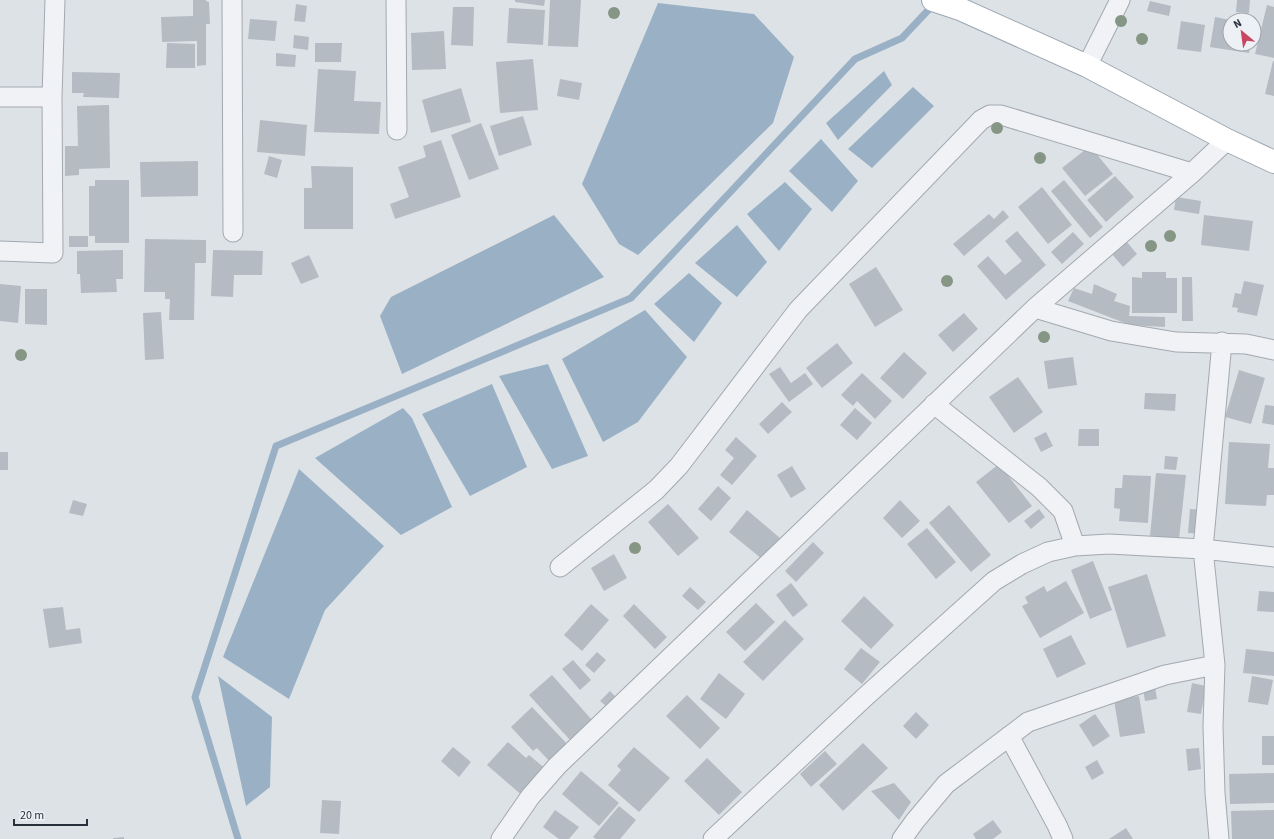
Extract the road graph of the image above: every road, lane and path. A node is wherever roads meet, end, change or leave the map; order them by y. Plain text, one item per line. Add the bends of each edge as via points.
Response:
1 (55, 0) edge
2 (232, 0) edge
3 (396, 0) edge
4 (933, 0) edge
5 (1120, 0) edge
6 (1087, 66) junction
7 (52, 96) junction
8 (0, 97) edge
9 (397, 130) dead end
10 (1227, 140) junction
11 (1274, 162) edge
12 (1192, 173) junction
13 (233, 232) dead end
14 (0, 252) edge
15 (1035, 308) junction
16 (1222, 342) junction
17 (1274, 350) edge
18 (934, 404) junction
19 (1075, 546) junction
20 (1203, 549) junction
21 (1274, 557) edge
22 (560, 567) dead end
23 (1215, 665) junction
24 (1009, 736) junction
25 (502, 839) edge
26 (713, 839) edge
27 (902, 839) edge
28 (1063, 839) edge
29 (1219, 839) edge

1 - 7 street
2 - 13 street
3 - 9 street
4 - 6 main road via 960,9
5 - 6 street
6 - 10 main road
7 - 8 street
7 - 14 street via 53,253
10 - 11 main road
10 - 12 street
12 - 15 street
12 - 22 street via 1001,115 990,115 981,120 798,310 670,476
15 - 16 street via 1111,331 1176,342
15 - 18 street
16 - 17 street
16 - 20 street
18 - 19 street via 1039,487 1064,511
18 - 25 street via 557,766 530,797
19 - 20 street via 1109,544
19 - 26 street via 1048,552 994,581 859,702
20 - 21 street
20 - 23 street
23 - 24 street via 1165,675 1028,722
23 - 29 street via 1213,726
24 - 27 street via 946,784
24 - 28 street

